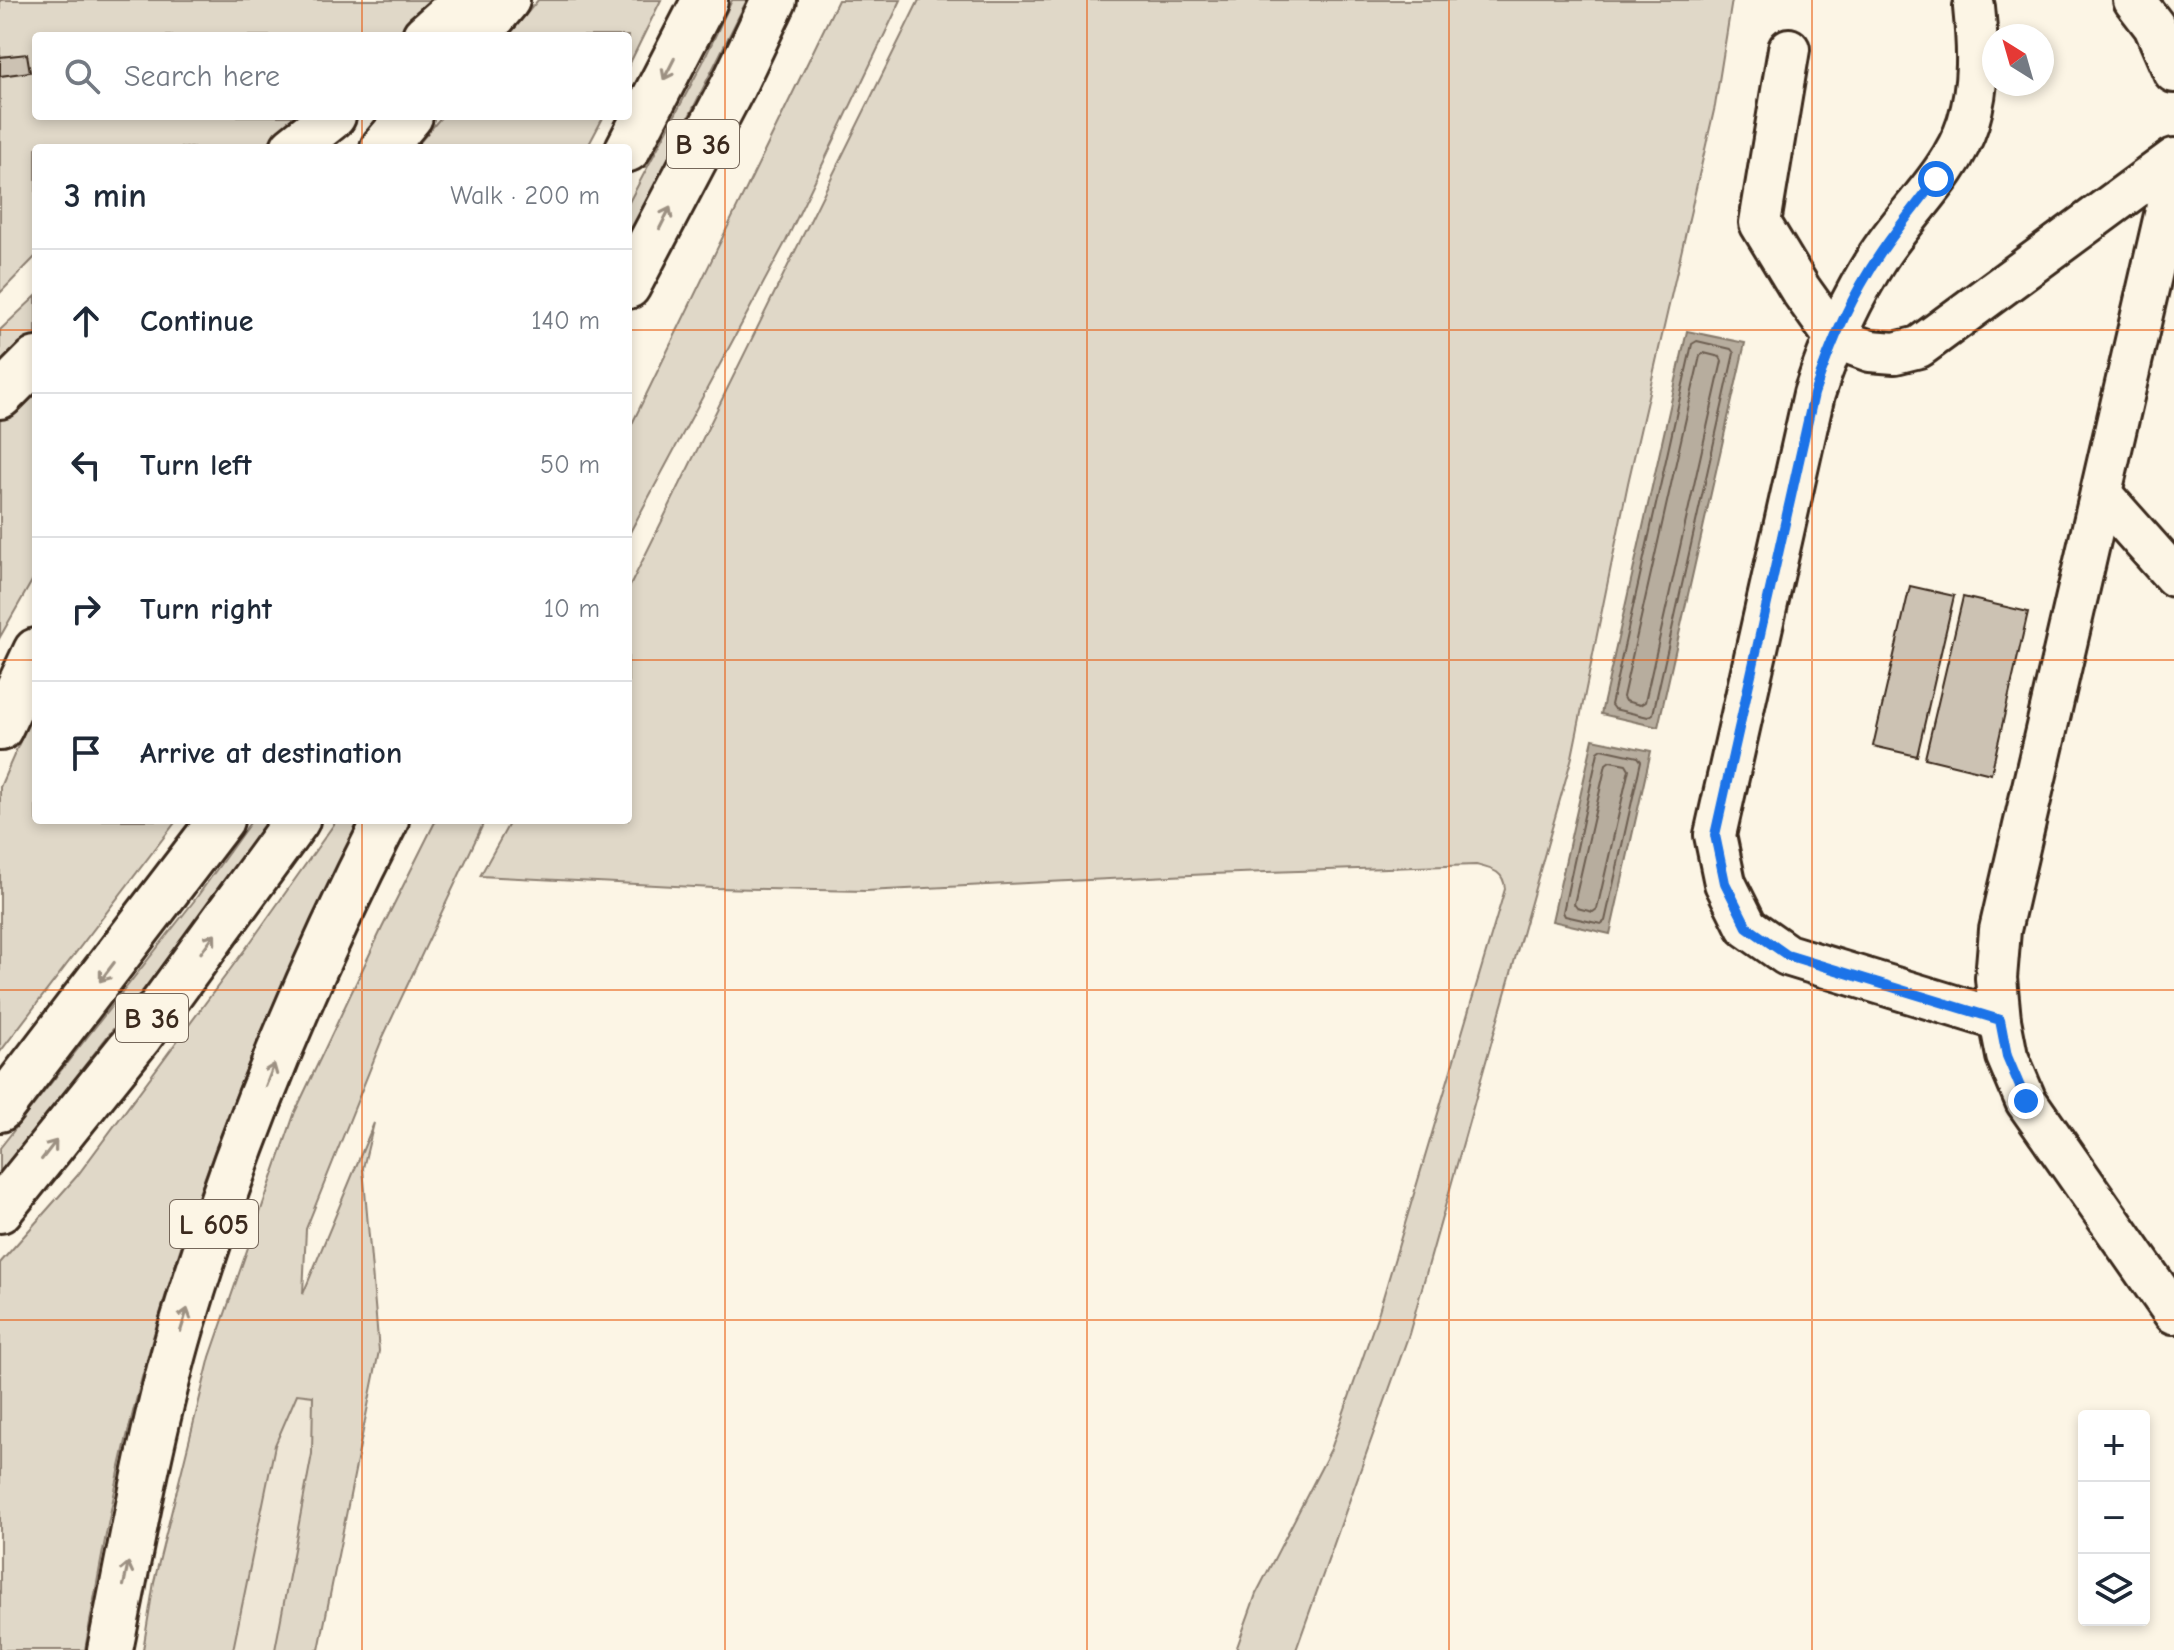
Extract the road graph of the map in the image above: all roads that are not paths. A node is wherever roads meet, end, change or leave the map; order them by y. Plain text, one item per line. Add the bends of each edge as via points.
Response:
1 (466, 0) edge
2 (507, 0) edge
3 (705, 0) edge
4 (774, 0) edge
5 (2134, 0) edge
6 (1974, 7) dead end
7 (430, 32) edge
8 (480, 32) edge
9 (1789, 49) dead end
10 (2174, 72) edge
11 (328, 120) edge
12 (407, 120) edge
13 (298, 144) edge
14 (386, 144) edge
15 (631, 144) edge
16 (2174, 159) edge
17 (2174, 176) edge
18 (632, 278) edge
19 (1835, 338) junction
20 (32, 364) edge
21 (0, 396) edge
22 (2101, 494) junction
23 (2174, 576) edge
24 (32, 660) edge
25 (0, 728) edge
26 (218, 824) edge
27 (294, 824) edge
28 (384, 824) edge
29 (2000, 1020) junction
30 (0, 1109) edge
31 (0, 1210) edge
32 (2174, 1313) edge
33 (110, 1650) edge

1 - 7 highway
2 - 8 highway
3 -> 15 highway, B 36
18 -> 4 highway, B 36
5 - 10 lane via 2154,26
6 - 19 lane via 1978,66 1967,125 1936,179 1880,254
9 - 19 lane via 1760,223
11 - 13 highway
12 - 14 highway
16 - 19 lane via 1919,347 1895,353 1870,351
17 - 22 lane
19 - 29 lane via 1814,394 1715,835 1725,883 1747,927 1787,955
20 - 21 highway
22 - 23 lane
22 - 29 lane via 2000,930
24 - 25 highway
26 -> 30 highway, B 36
31 -> 27 highway, B 36 via 139,1037
33 -> 28 highway, L 605 via 181,1327 224,1194 291,1020
29 - 32 lane via 2007,1056 2026,1101

